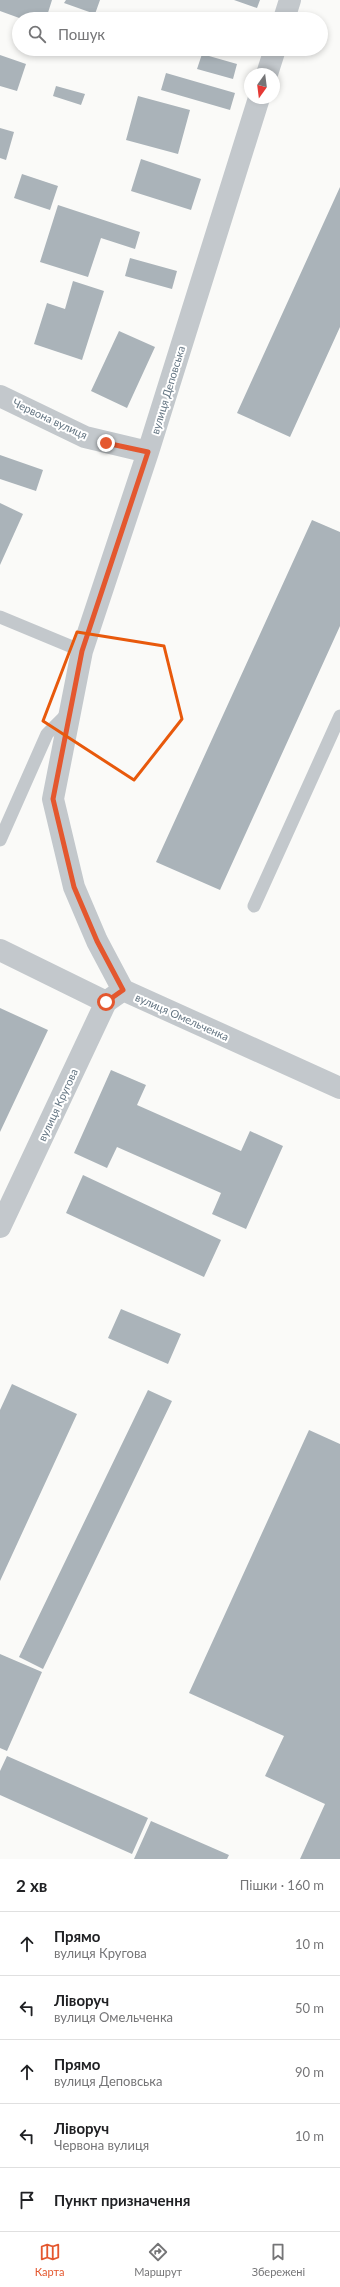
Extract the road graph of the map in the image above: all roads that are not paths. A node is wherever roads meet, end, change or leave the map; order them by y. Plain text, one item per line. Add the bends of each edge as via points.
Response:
1 (290, 0) edge
2 (286, 12) edge
3 (273, 56) edge
4 (269, 68) edge
5 (257, 104) edge
6 (4, 394) edge
7 (148, 452) junction
8 (0, 617) edge
9 (82, 651) junction
10 (71, 710) junction
11 (340, 716) edge
12 (53, 799) joint
13 (0, 840) edge
14 (254, 906) dead end
15 (0, 950) edge
16 (123, 990) junction
17 (106, 1002) junction
18 (340, 1088) edge
19 (0, 1227) edge

1 - 2 street
3 - 4 street
5 - 7 street, вулиця Деповська
6 - 7 street, Червона вулиця via 85,437
7 - 9 street, вулиця Деповська
8 - 9 lane
9 - 10 street, вулиця Деповська
10 - 12 street, вулиця Деповська
10 - 13 lane via 47,734
11 - 14 lane
12 - 16 street, вулиця Омельченка via 74,887 97,941
15 - 17 street
16 - 17 street, вулиця Кругова
16 - 18 street, вулиця Омельченка
17 - 19 street, вулиця Кругова

